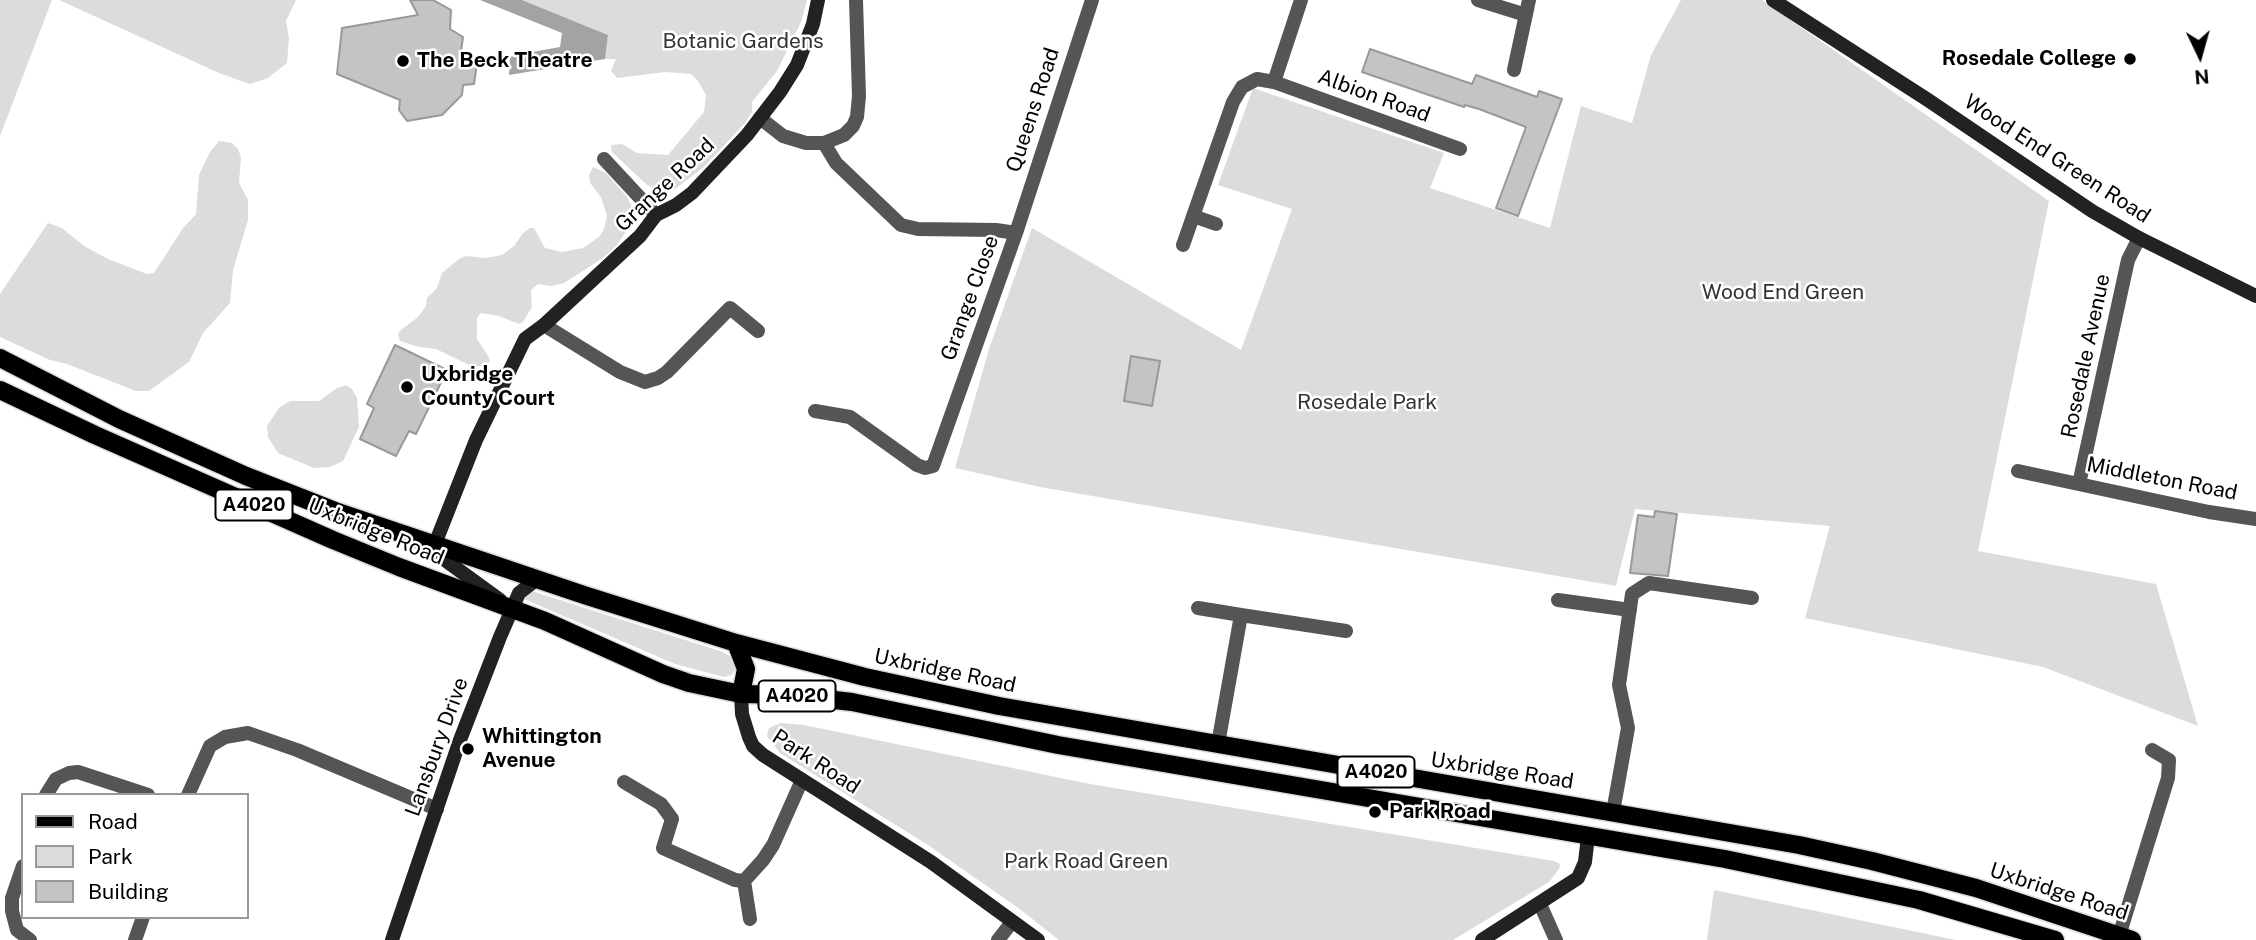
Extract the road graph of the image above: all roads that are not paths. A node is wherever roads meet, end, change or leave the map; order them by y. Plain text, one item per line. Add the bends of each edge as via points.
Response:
1 (818, 0) edge
2 (856, 0) edge
3 (1091, 0) edge
4 (1301, 0) edge
5 (1478, 0) edge
6 (1529, 0) edge
7 (1773, 0) edge
8 (1526, 15) junction
9 (1514, 69) dead end
10 (1274, 82) junction
11 (760, 118) junction
12 (824, 143) junction
13 (1460, 149) dead end
14 (604, 159) dead end
15 (656, 215) junction
16 (1193, 216) junction
17 (1216, 224) dead end
18 (1016, 233) junction
19 (2139, 238) junction
20 (1183, 245) dead end
21 (2256, 296) edge
22 (544, 325) junction
23 (758, 331) dead end
24 (0, 358) edge
25 (0, 390) edge
26 (815, 411) dead end
27 (2018, 471) dead end
28 (2079, 484) junction
29 (2256, 519) edge
30 (435, 544) junction
31 (537, 579) junction
32 (1752, 598) dead end
33 (1558, 600) dead end
34 (512, 608) junction
35 (1198, 608) dead end
36 (1630, 610) junction
37 (1241, 615) junction
38 (1346, 631) dead end
39 (736, 643) junction
40 (741, 694) junction
41 (1218, 744) junction
42 (2152, 750) dead end
43 (802, 780) junction
44 (624, 782) dead end
45 (47, 793) edge
46 (142, 793) edge
47 (189, 793) edge
48 (437, 809) junction
49 (1613, 812) junction
50 (1588, 836) junction
51 (21, 872) edge
52 (744, 881) junction
53 (1540, 904) junction
54 (142, 919) edge
55 (750, 919) dead end
56 (1012, 922) junction
57 (2125, 938) edge
58 (30, 940) edge
59 (135, 940) edge
60 (391, 940) edge
61 (998, 940) edge
62 (1038, 940) edge
63 (1482, 940) edge
64 (1556, 940) edge
65 (2055, 940) edge

1 - 11 street, Grange Road via 797,65
2 - 12 street via 857,117 844,135
3 - 18 street, Queens Road
4 - 10 street
5 - 8 street
6 - 8 street
7 - 19 street, Wood End Green Road
8 - 9 street
10 - 13 street, Albion Road
10 - 16 street, Albion Road via 1256,79 1242,87
11 - 12 street via 783,136
11 - 15 street, Grange Road via 692,193
12 - 18 street, Grange Close via 836,163 901,225
14 - 15 street
15 - 22 street, Grange Road via 640,236
16 - 17 street
16 - 20 street, Albion Road
18 - 26 street, Grange Close via 933,466 917,465 850,417
19 - 21 street, Wood End Green Road
19 - 28 street, Rosedale Avenue via 2129,260
22 - 23 street via 620,372 645,382 667,372 730,308
22 - 30 street, Grange Road via 525,339 476,440
24 - 30 main road, Uxbridge Road / A4020 via 118,419 246,476
25 - 34 main road, Uxbridge Road / A4020 via 356,549
27 - 28 street, Middleton Road
28 - 29 street, Middleton Road
30 - 31 main road, Uxbridge Road / A4020
30 - 34 street via 444,560
31 - 34 street, Lansbury Drive via 524,586
31 - 39 main road, Uxbridge Road / A4020
32 - 36 street via 1649,583 1632,594
33 - 36 street
34 - 40 main road, Uxbridge Road / A4020 via 663,674
34 - 48 street, Lansbury Drive
35 - 37 street
36 - 49 street via 1619,685 1628,728
37 - 38 street
37 - 41 street
39 - 40 main road, A4020 via 746,669
39 - 41 main road, Uxbridge Road / A4020 via 934,693
40 - 43 street, Park Road via 742,714 753,746
40 - 50 main road, Uxbridge Road / A4020 via 852,702 1058,745
41 - 49 main road, Uxbridge Road / A4020
42 - 57 street via 2169,760 2168,778
43 - 52 street via 773,845
43 - 56 street, Park Road via 931,862
44 - 52 street via 661,804 672,818 663,848
45 - 46 street via 56,779 78,772
47 - 48 street via 210,746 225,737 248,733
48 - 60 street, Lansbury Drive
49 - 57 main road, Uxbridge Road / A4020 via 1872,861 2006,897
50 - 53 street via 1578,878
50 - 65 main road, Uxbridge Road / A4020 via 1738,861 1919,900
51 - 58 street via 12,911 17,930
52 - 55 street
53 - 63 street
53 - 64 street
54 - 59 street
56 - 61 street
56 - 62 street, Park Road

